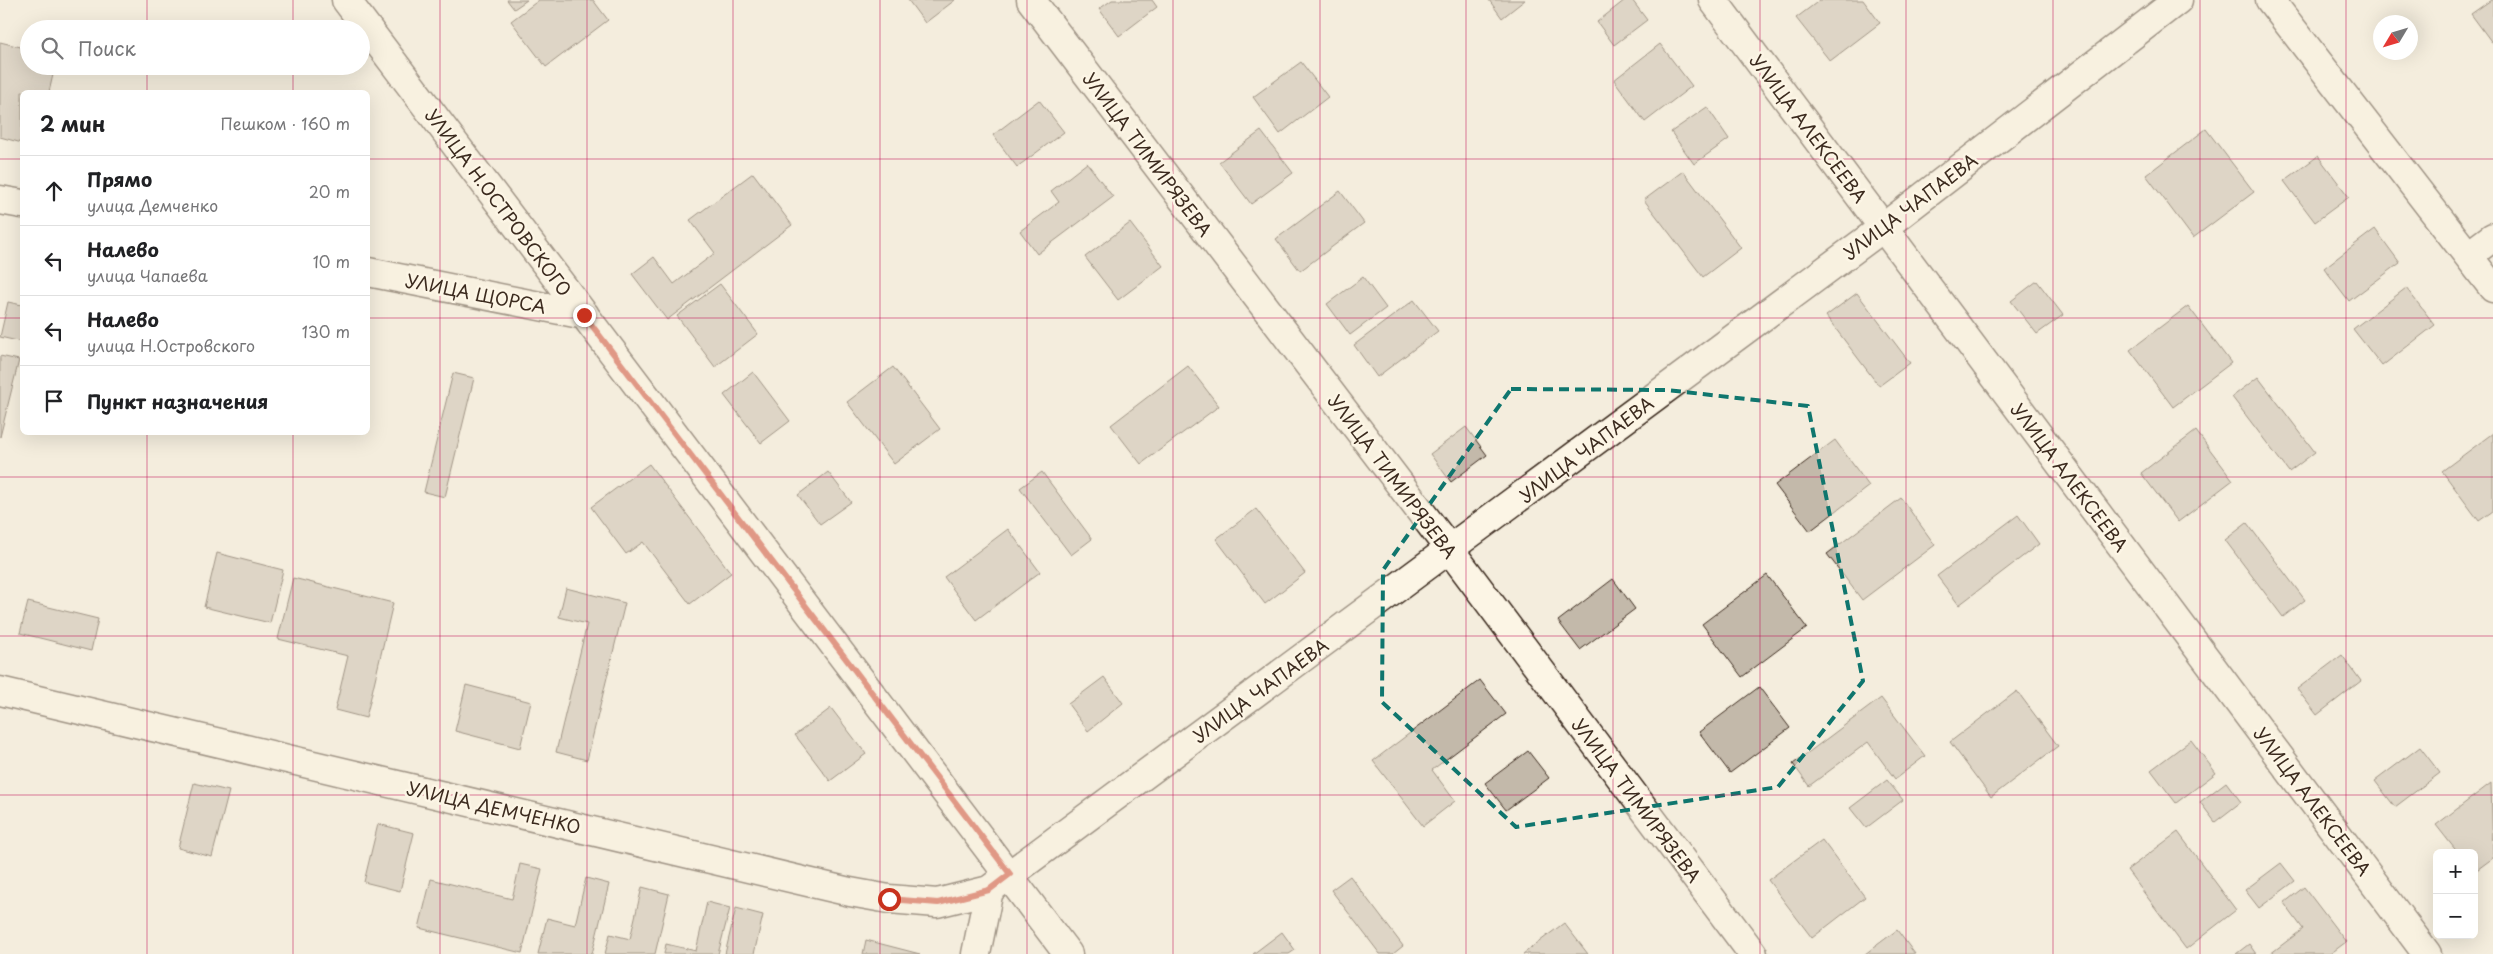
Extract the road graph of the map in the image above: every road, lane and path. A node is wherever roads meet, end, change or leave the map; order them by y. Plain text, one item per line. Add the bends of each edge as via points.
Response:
1 (346, 0) edge
2 (1032, 0) edge
3 (1712, 0) edge
4 (2178, 0) edge
5 (2270, 0) edge
6 (361, 20) edge
7 (370, 32) edge
8 (0, 200) edge
9 (20, 204) edge
10 (1884, 227) junction
11 (2493, 237) edge
12 (2469, 255) junction
13 (370, 272) edge
14 (2493, 288) edge
15 (584, 315) junction
16 (1450, 550) junction
17 (0, 691) edge
18 (999, 882) junction
19 (976, 954) edge
20 (1068, 954) edge
21 (1753, 954) edge
22 (2427, 954) edge

1 - 6 street, УЛИЦА Н.ОСТРОВСКОГО
2 - 16 street, УЛИЦА ТИМИРЯЗЕВА
3 - 10 street, УЛИЦА АЛЕКСЕЕВА
4 - 10 street, УЛИЦА ЧАПАЕВА
5 - 12 street
7 - 15 street, УЛИЦА Н.ОСТРОВСКОГО
8 - 9 street
10 - 16 street, УЛИЦА ЧАПАЕВА
10 - 22 street, УЛИЦА АЛЕКСЕЕВА
11 - 12 street
12 - 14 street
13 - 15 street, УЛИЦА ЩОРСА
15 - 18 street, УЛИЦА Н.ОСТРОВСКОГО
16 - 18 street, УЛИЦА ЧАПАЕВА
16 - 21 street, УЛИЦА ТИМИРЯЗЕВА
17 - 18 street, УЛИЦА ДЕМЧЕНКО via 850,892 938,903
18 - 19 street
18 - 20 street, УЛИЦА Н.ОСТРОВСКОГО

